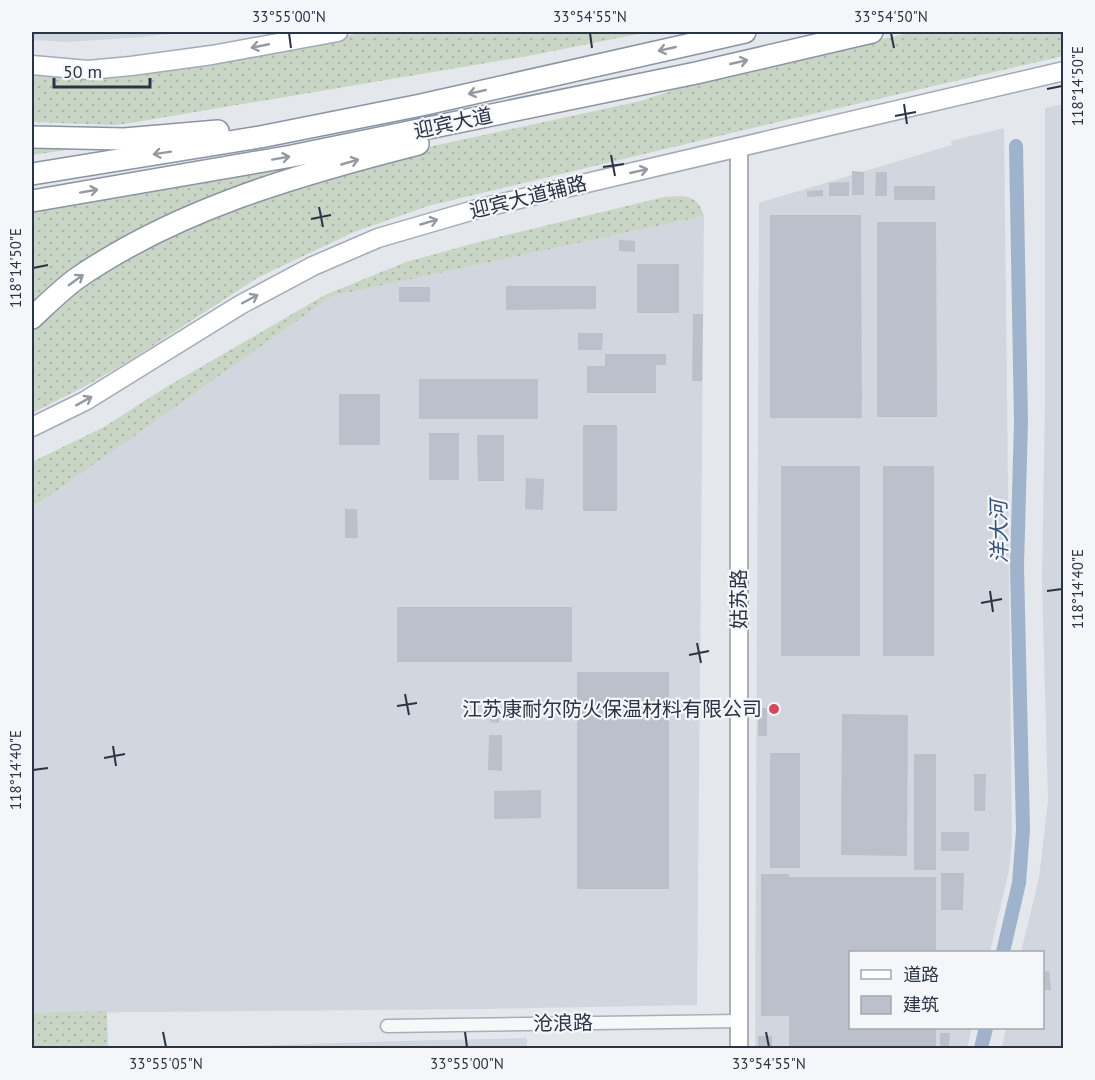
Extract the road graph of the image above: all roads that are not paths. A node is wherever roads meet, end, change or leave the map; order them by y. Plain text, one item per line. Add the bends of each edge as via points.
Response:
1 (338, 32) edge
2 (745, 32) edge
3 (872, 32) edge
4 (32, 64) edge
5 (1064, 71) edge
6 (696, 73) junction
7 (421, 105) junction
8 (32, 137) edge
9 (739, 148) junction
10 (32, 174) edge
11 (32, 201) edge
12 (32, 318) edge
13 (32, 427) edge
14 (739, 1020) junction
15 (387, 1026) dead end
16 (739, 1048) edge

1 -> 4 main road via 131,66 88,69
2 -> 7 highway, 迎宾大道
6 -> 3 highway, 迎宾大道
5 - 9 main road, 迎宾大道辅路
11 -> 6 highway, 迎宾大道 via 292,156
12 -> 6 highway via 75,280 127,248 170,226 281,183 373,155
7 - 8 highway via 164,136
7 -> 10 highway, 迎宾大道
13 -> 9 main road, 迎宾大道辅路 via 85,401 240,305 313,266 378,238 474,210
9 - 14 street, 姑苏路
14 - 15 street, 沧浪路
14 - 16 street, 姑苏路

